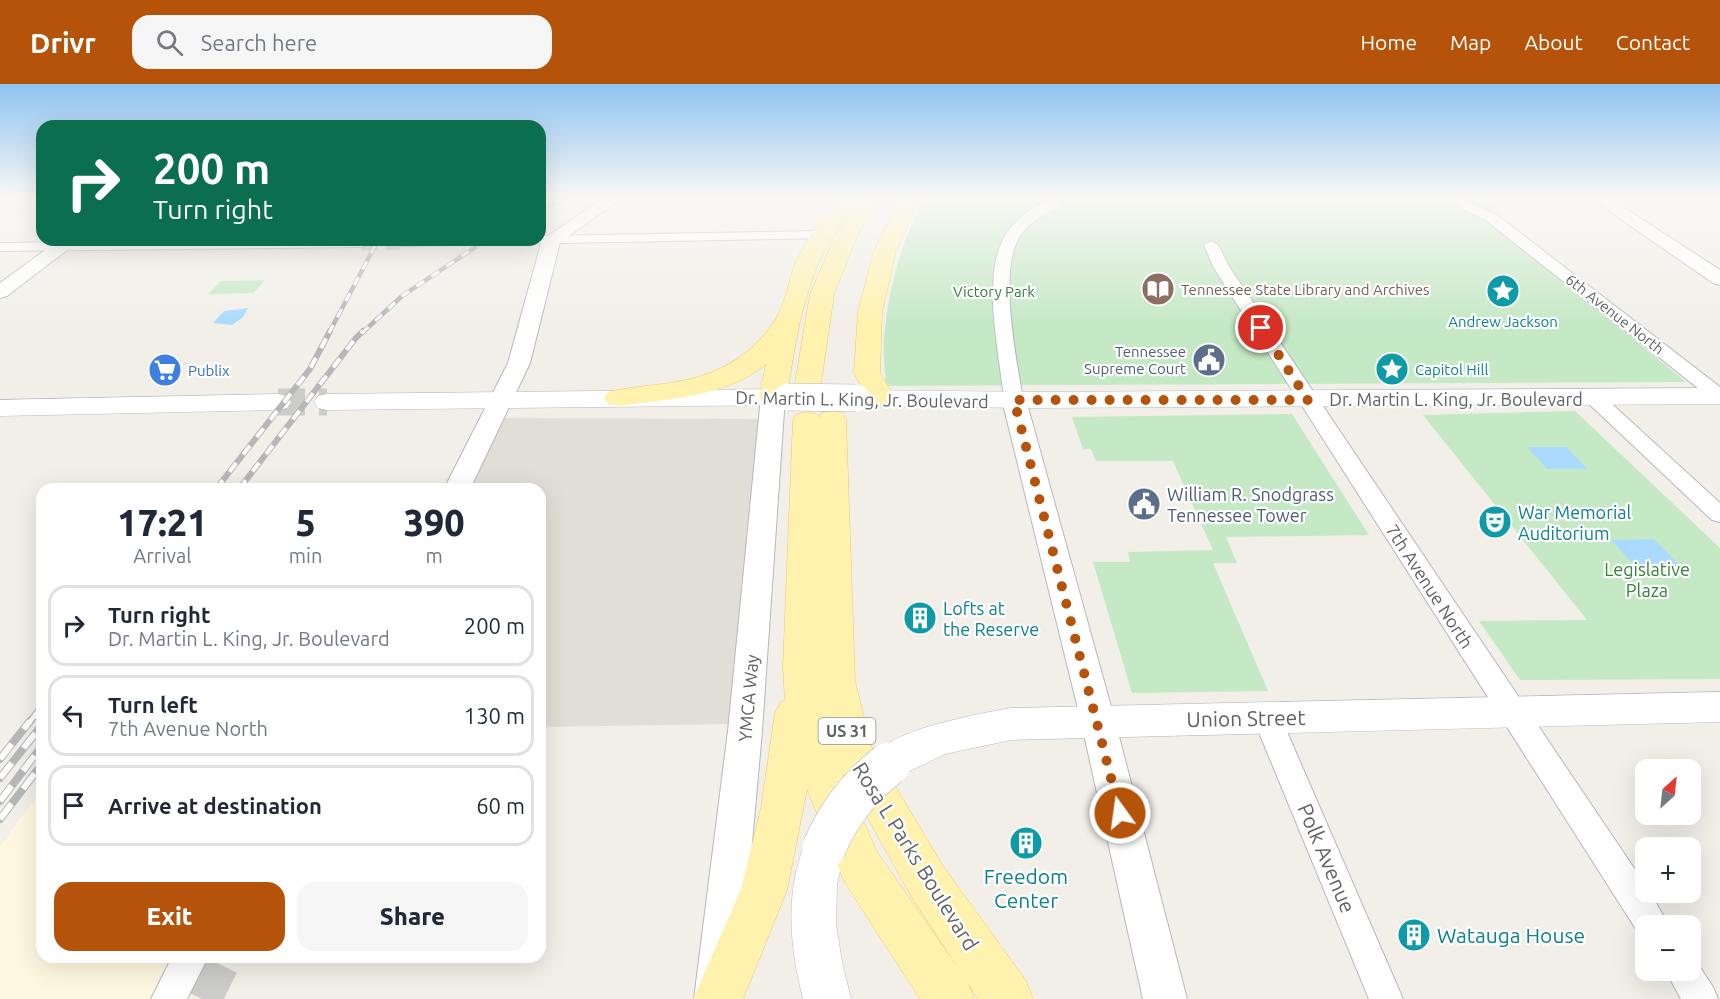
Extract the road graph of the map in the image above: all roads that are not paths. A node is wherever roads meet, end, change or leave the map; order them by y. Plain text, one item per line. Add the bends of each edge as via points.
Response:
1 (817, 240) edge
2 (845, 240) edge
3 (864, 240) edge
4 (890, 240) edge
5 (1011, 240) edge
6 (1520, 240) edge
7 (1662, 240) edge
8 (36, 245) edge
9 (1210, 245) dead end
10 (62, 246) edge
11 (542, 246) edge
12 (0, 247) edge
13 (1720, 279) edge
14 (0, 292) edge
15 (787, 319) junction
16 (1720, 396) edge
17 (618, 398) junction
18 (1594, 398) junction
19 (502, 399) junction
20 (822, 399) junction
21 (1014, 400) junction
22 (1308, 400) junction
23 (278, 402) tunnel mouth
24 (327, 402) tunnel mouth
25 (0, 408) edge
26 (460, 483) edge
27 (1715, 505) edge
28 (802, 667) junction
29 (1720, 707) edge
30 (1514, 712) junction
31 (1267, 718) junction
32 (1098, 721) junction
33 (1646, 915) edge
34 (187, 963) edge
35 (1690, 981) edge
36 (168, 999) edge
37 (717, 999) edge
38 (828, 999) edge
39 (949, 999) edge
40 (1008, 999) edge
41 (1165, 999) edge
42 (1386, 999) edge
43 (1701, 999) edge

1 - 15 main road
2 - 20 main road, Rosa L Parks Boulevard / US 31 via 822,294
3 - 20 main road, Rosa L Parks Boulevard / US 31 via 847,280
4 - 20 main road via 870,312 867,373
5 - 21 street via 1002,253 999,288
6 - 16 street, 6th Avenue North
7 - 13 street
8 - 12 street
9 - 22 street, 7th Avenue North
10 - 14 street
11 - 19 street via 519,363
15 - 17 main road via 768,347 745,367 723,378
15 - 20 main road
16 - 18 main road, Dr. Martin L. King, Jr. Boulevard
17 - 19 main road, Dr. Martin L. King, Jr. Boulevard
17 - 20 main road, Dr. Martin L. King, Jr. Boulevard
18 - 22 main road, Dr. Martin L. King, Jr. Boulevard
18 - 27 street
19 - 24 main road, Dr. Martin L. King, Jr. Boulevard
19 - 26 street
20 - 21 main road, Dr. Martin L. King, Jr. Boulevard
20 - 28 main road, Rosa L Parks Boulevard / US 31
20 - 37 street, YMCA Way via 745,731
20 - 40 main road, Rosa L Parks Boulevard / US 31 via 836,681 851,750 927,881
21 - 22 main road, Dr. Martin L. King, Jr. Boulevard
21 - 32 street
22 - 30 street, 7th Avenue North
23 - 25 main road
28 - 37 main road via 783,808 764,890
28 - 39 main road, Rosa L Parks Boulevard / US 31 via 809,744 860,866
29 - 30 main road, Union Street
30 - 31 main road, Union Street
30 - 33 street, 7th Avenue North
31 - 32 main road, Union Street
31 - 42 street, Polk Avenue
32 - 38 main road, Union Street, bridge via 1011,724 969,731 924,743 870,777 836,818 815,872 814,933
32 - 41 street
34 - 36 street
35 - 43 street

